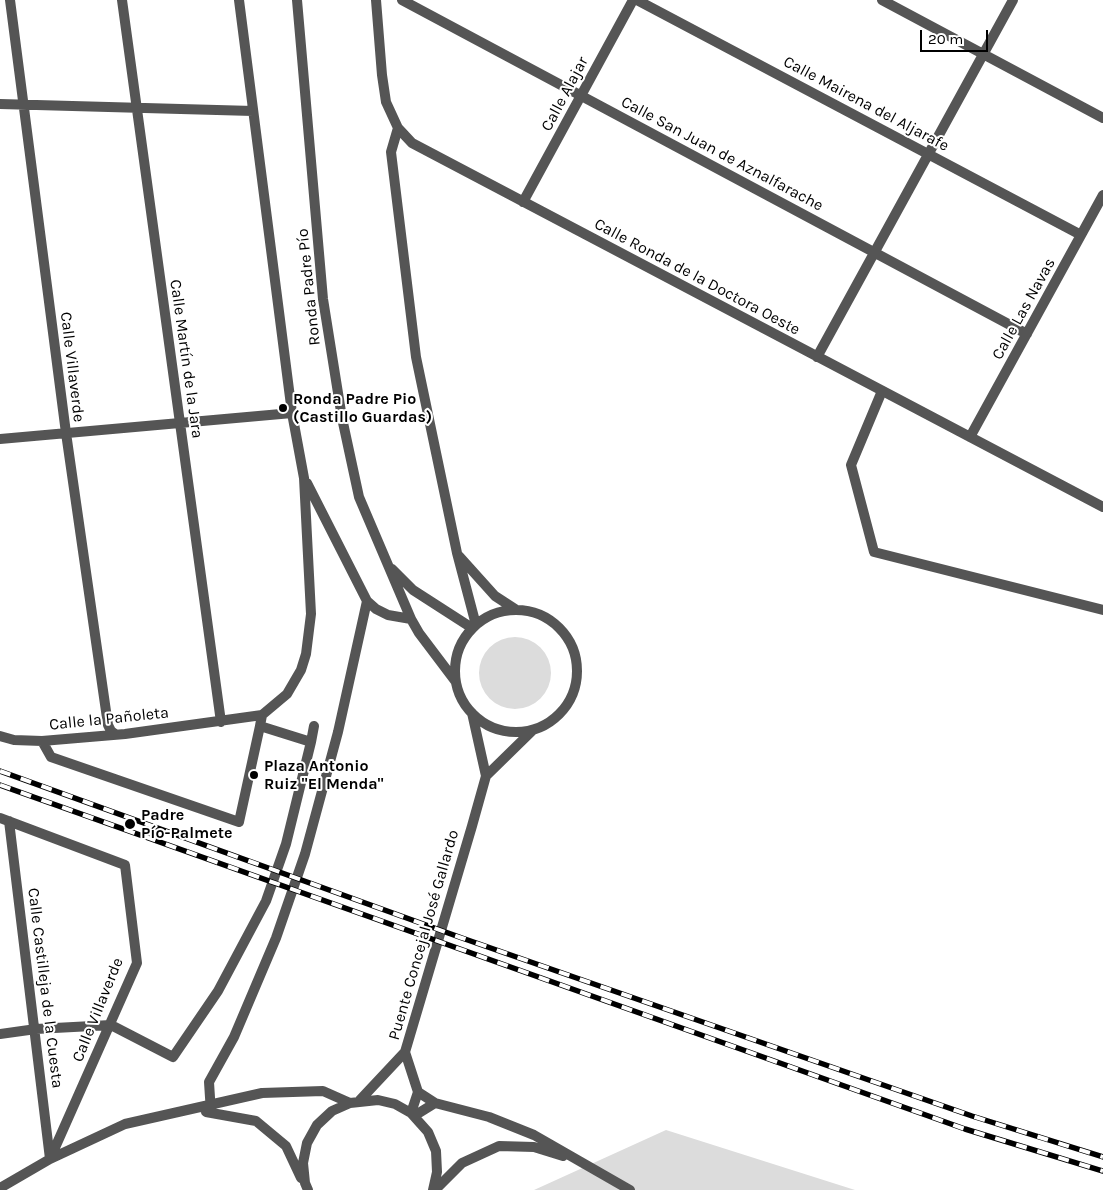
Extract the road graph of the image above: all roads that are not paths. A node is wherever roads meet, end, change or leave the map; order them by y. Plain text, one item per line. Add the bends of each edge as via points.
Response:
1 (10, 0) edge
2 (122, 0) edge
3 (239, 0) edge
4 (297, 0) edge
5 (376, 0) edge
6 (402, 0) edge
7 (633, 0) edge
8 (638, 0) edge
9 (882, 0) edge
10 (1013, 0) edge
11 (983, 54) junction
12 (581, 96) junction
13 (0, 104) edge
14 (23, 105) junction
15 (138, 108) junction
16 (253, 111) junction
17 (1103, 118) edge
18 (398, 128) junction
19 (929, 154) junction
20 (1103, 195) edge
21 (523, 202) junction
22 (1081, 236) junction
23 (874, 253) junction
24 (1028, 334) junction
25 (818, 357) junction
26 (882, 391) junction
27 (292, 413) junction
28 (179, 424) junction
29 (66, 433) junction
30 (970, 437) junction
31 (0, 439) edge
32 (304, 478) junction
33 (1103, 507) edge
34 (457, 553) junction
35 (386, 563) junction
36 (367, 601) junction
37 (515, 609) junction
38 (1103, 610) edge
39 (411, 619) junction
40 (474, 626) junction
41 (456, 682) junction
42 (472, 713) junction
43 (262, 715) junction
44 (221, 722) junction
45 (260, 726) junction
46 (314, 726) dead end
47 (533, 730) junction
48 (115, 734) junction
49 (0, 736) edge
50 (42, 741) junction
51 (311, 742) junction
52 (486, 776) junction
53 (4, 820) edge
54 (111, 1025) junction
55 (36, 1029) junction
56 (0, 1034) edge
57 (405, 1052) junction
58 (418, 1092) junction
59 (355, 1101) junction
60 (435, 1102) junction
61 (211, 1109) junction
62 (412, 1115) junction
63 (50, 1159) junction
64 (583, 1163) junction
65 (0, 1188) edge
66 (307, 1190) edge
67 (434, 1190) edge
68 (630, 1190) edge

1 - 14 street, Calle Villaverde
2 - 15 street, Calle Martín de la Jara
3 - 16 street, Ronda Padre Pío
4 - 35 street, Ronda Padre Pío via 323,299 340,409 359,497
5 - 18 street, Calle Ronda de la Doctora Oeste via 386,102
6 - 12 street, Calle San Juan de Aznalfarache
7 - 12 street, Calle Alajar
8 - 19 street, Calle Mairena del Aljarafe
9 - 11 street
10 - 11 street
11 - 17 street
11 - 19 street
12 - 21 street, Calle Alajar
12 - 23 street, Calle San Juan de Aznalfarache
13 - 14 street
14 - 15 street
14 - 29 street, Calle Villaverde
15 - 16 street
15 - 28 street, Calle Martín de la Jara
16 - 27 street, Ronda Padre Pío
18 - 21 street, Calle Ronda de la Doctora Oeste via 412,144
18 - 34 street via 391,152 416,357
19 - 22 street, Calle Mairena del Aljarafe
19 - 23 street
20 - 22 street, Calle Las Navas
21 - 25 street, Calle Ronda de la Doctora Oeste
22 - 24 street, Calle Las Navas
23 - 24 street, Calle San Juan de Aznalfarache
23 - 25 street
24 - 30 street, Calle Las Navas
25 - 26 street, Calle Ronda de la Doctora Oeste
26 - 30 street, Calle Ronda de la Doctora Oeste
26 - 38 street via 851,465 874,552
27 - 28 street
27 - 32 street, Ronda Padre Pío
28 - 29 street
28 - 44 street, Calle Martín de la Jara
29 - 31 street
29 - 48 street, Calle Villaverde via 108,725
30 - 33 street, Calle Ronda de la Doctora Oeste
32 - 36 street, Ronda Padre Pío
32 - 43 street, Ronda Padre Pío via 312,614 306,654 296,683
34 - 37 street via 495,596
34 - 40 street
35 - 39 street, Ronda Padre Pío
35 - 40 street, Ronda Padre Pío via 413,590
36 - 39 street, Ronda Padre Pío via 388,615
36 - 61 street via 314,821 276,938 234,1037 209,1082
37 - 40 street via 494,613
37 - 47 street via 550,619 564,632 573,648 577,666 576,683 570,699 554,718
39 - 41 street, Ronda Padre Pío
40 - 41 street via 461,644
41 - 42 street
42 - 47 street via 486,724 502,730
42 - 52 street
43 - 44 street
43 - 45 street
44 - 48 street, Calle la Pañoleta
45 - 50 street via 239,822 51,757
45 - 51 street
46 - 51 street
47 - 52 street
48 - 50 street, Calle la Pañoleta
49 - 50 street, Calle la Pañoleta
51 - 54 street via 276,877 250,935 173,1057
52 - 57 street, Puente Concejal José Gallardo
53 - 54 street, Calle Villaverde via 125,865 136,964
53 - 55 street, Calle Castilleja de la Cuesta
54 - 55 street
54 - 63 street, Calle Villaverde
55 - 56 street
55 - 63 street, Calle Castilleja de la Cuesta
57 - 58 street
57 - 59 street
58 - 60 street
58 - 62 street
59 - 61 street via 323,1091 262,1094
59 - 62 street via 378,1100 395,1104
59 - 66 street via 332,1111 317,1125 307,1143 303,1163
60 - 62 street
60 - 64 street via 489,1117 534,1135
61 - 63 street via 125,1124
61 - 66 street via 256,1121 286,1146
62 - 67 street via 428,1132 436,1152
63 - 65 street
64 - 67 street via 534,1147 500,1146 462,1163
64 - 68 street

